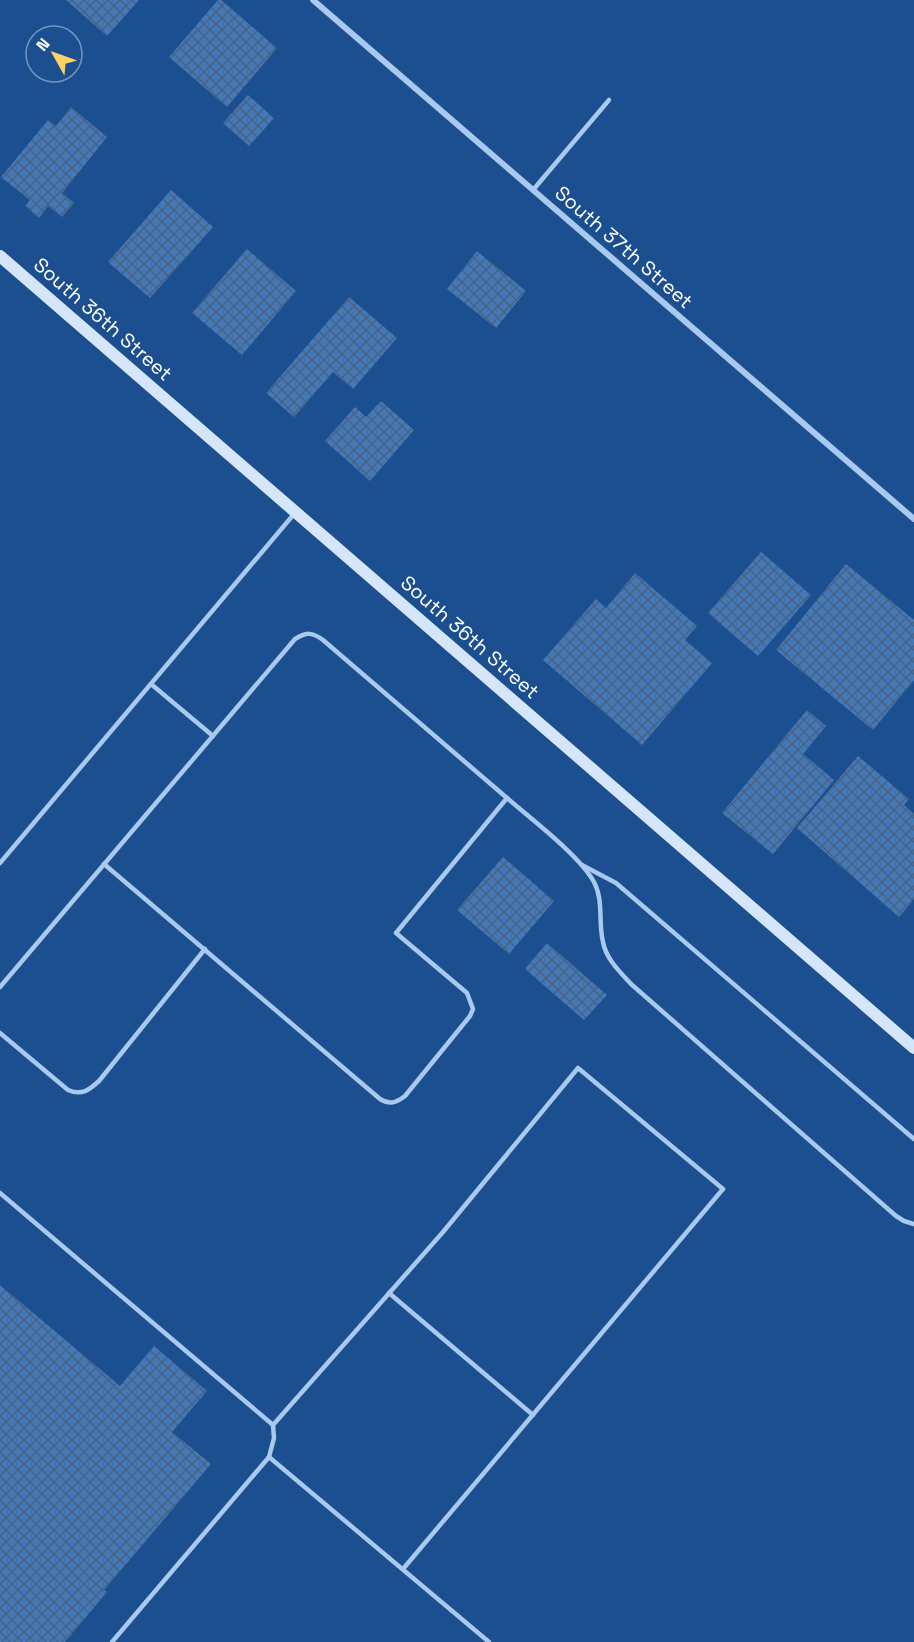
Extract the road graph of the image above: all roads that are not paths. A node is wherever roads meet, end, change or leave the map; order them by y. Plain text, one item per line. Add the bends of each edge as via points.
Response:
1 (313, 0) edge
2 (609, 100) dead end
3 (533, 190) junction
4 (0, 256) edge
5 (296, 512) junction
6 (914, 519) edge
7 (151, 684) junction
8 (213, 736) junction
9 (507, 798) junction
10 (0, 863) edge
11 (104, 864) junction
12 (582, 865) junction
13 (205, 949) junction
14 (0, 987) edge
15 (0, 1033) edge
16 (914, 1048) edge
17 (914, 1139) edge
18 (0, 1192) edge
19 (914, 1224) edge
20 (389, 1293) junction
21 (533, 1415) junction
22 (273, 1425) junction
23 (269, 1457) junction
24 (403, 1569) junction
25 (112, 1642) edge
26 (489, 1642) edge

1 - 3 street, South 37th Street
2 - 3 lane
3 - 6 street, South 37th Street
4 - 5 street, South 36th Street
5 - 7 lane
5 - 16 street, South 36th Street
7 - 8 lane
7 - 10 lane
8 - 9 lane via 295,639 307,633 315,635
8 - 11 lane
9 - 12 lane
9 - 13 lane via 396,933 467,993 473,1009 398,1101 380,1099
11 - 13 lane
11 - 14 lane
12 - 17 lane via 616,883
12 - 19 lane via 595,884 603,944 624,976 896,1216
13 - 15 lane via 99,1081 84,1092 68,1090
18 - 22 lane
20 - 21 lane
20 - 21 lane via 578,1068 723,1189
20 - 22 lane
21 - 24 lane
22 - 23 lane
23 - 24 lane
23 - 25 lane
24 - 26 lane

